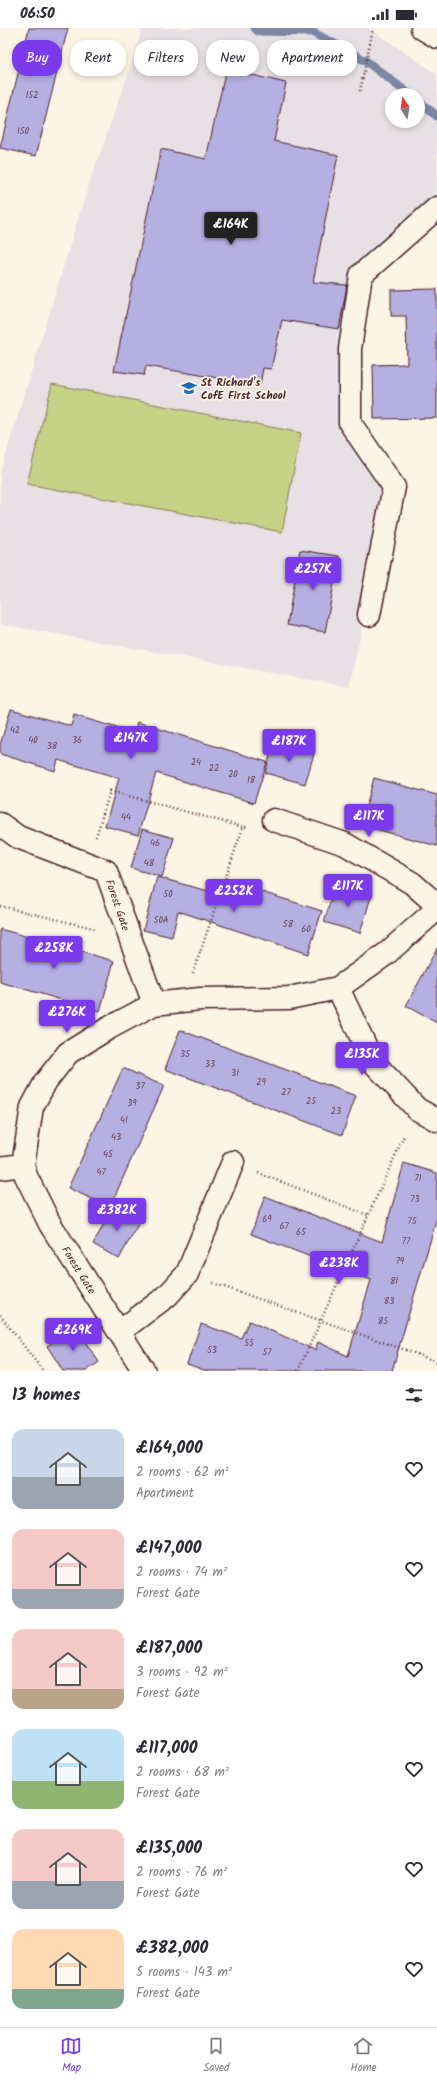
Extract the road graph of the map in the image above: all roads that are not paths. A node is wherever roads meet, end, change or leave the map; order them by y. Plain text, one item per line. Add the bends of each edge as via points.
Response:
1 (422, 28) edge
2 (437, 37) edge
3 (437, 208) edge
4 (369, 615) dead end
5 (274, 820) road end
6 (0, 824) edge
7 (437, 905) edge
8 (437, 909) edge
9 (338, 988) junction
10 (154, 1004) junction
11 (437, 1120) edge
12 (233, 1162) road end
13 (23, 1165) junction
14 (0, 1168) edge
15 (119, 1332) junction
16 (144, 1371) edge

1 - 2 street
3 - 4 street via 361,275 350,349 350,423 394,487
5 - 7 street via 346,844 412,883
6 - 10 street, Forest Gate via 18,837 106,871
8 - 9 street, Forest Gate via 386,954
9 - 10 street, Forest Gate via 289,998 184,1000
9 - 11 street via 373,1062 416,1109
10 - 13 street, Forest Gate via 68,1053 46,1081 32,1107
12 - 15 street via 187,1274 167,1296
13 - 14 street
13 - 15 street, Forest Gate via 50,1224
15 - 16 street, Forest Gate

